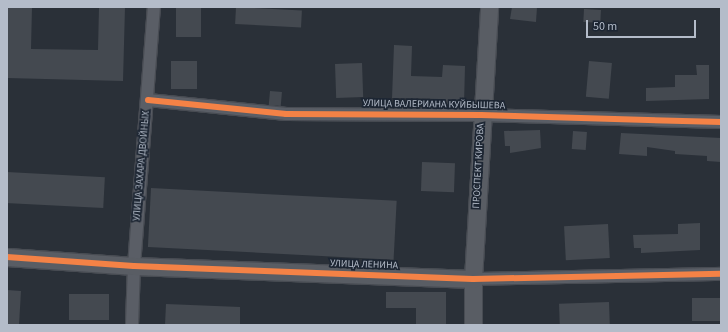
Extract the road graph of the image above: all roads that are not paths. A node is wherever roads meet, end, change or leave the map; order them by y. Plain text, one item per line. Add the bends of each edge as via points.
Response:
1 (154, 7) edge
2 (489, 7) edge
3 (148, 100) junction
4 (481, 115) junction
5 (721, 122) edge
6 (7, 257) edge
7 (134, 266) junction
8 (721, 274) edge
9 (473, 279) junction
10 (132, 325) edge
11 (473, 325) edge

1 - 3 street, УЛИЦА ЗАХАРА ДВОЙНЫХ
2 - 4 street, ПРОСПЕКТ КИРОВА
3 - 4 street, УЛИЦА ВАЛЕРИАНА КУЙБЫШЕВА via 286,114
3 - 7 street, УЛИЦА ЗАХАРА ДВОЙНЫХ
4 - 5 street, УЛИЦА ВАЛЕРИАНА КУЙБЫШЕВА
4 - 9 street, ПРОСПЕКТ КИРОВА
6 - 7 street, УЛИЦА ЛЕНИНА
7 - 9 street, УЛИЦА ЛЕНИНА
7 - 10 street, УЛИЦА ЗАХАРА ДВОЙНЫХ
8 - 9 street, УЛИЦА ЛЕНИНА
9 - 11 street, ПРОСПЕКТ КИРОВА

